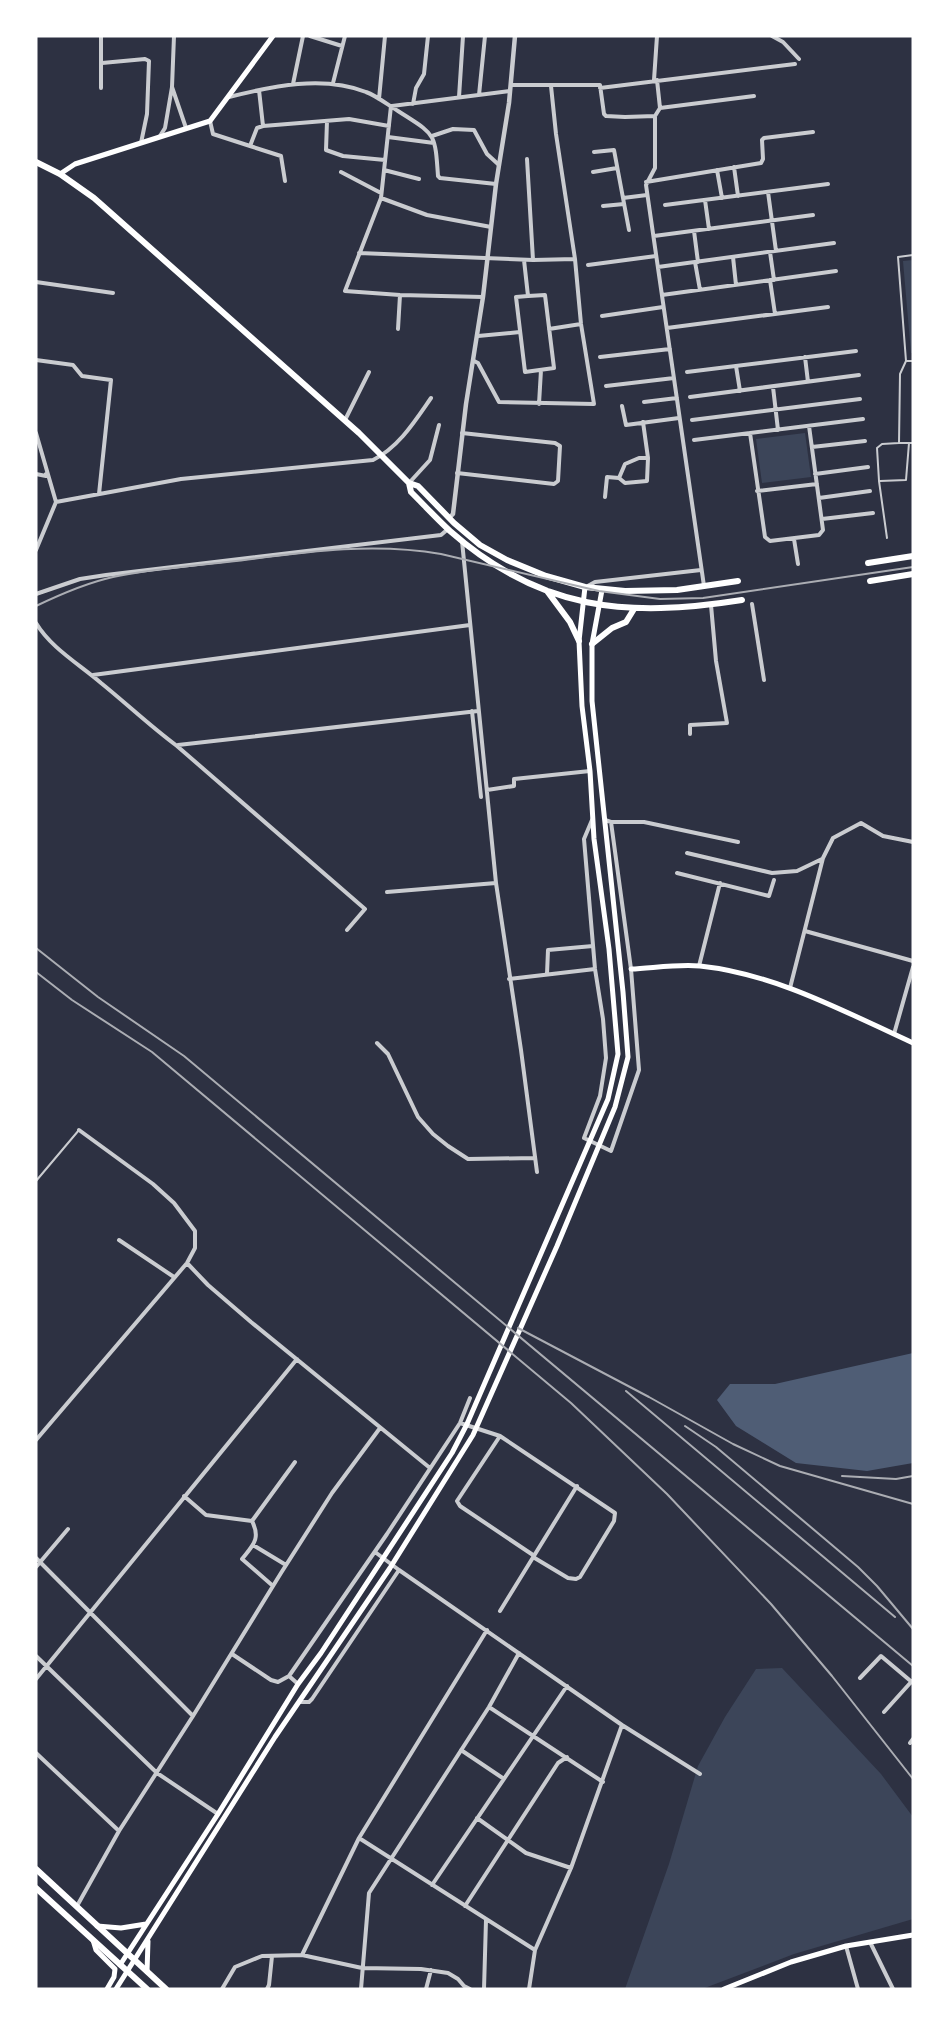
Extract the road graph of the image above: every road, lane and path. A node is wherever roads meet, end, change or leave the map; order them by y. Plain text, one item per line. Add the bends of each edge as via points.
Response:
1 (100, 36) edge
2 (174, 36) edge
3 (273, 36) edge
4 (303, 36) edge
5 (310, 36) edge
6 (345, 36) edge
7 (386, 36) edge
8 (428, 36) edge
9 (464, 36) edge
10 (485, 36) edge
11 (515, 36) edge
12 (657, 36) edge
13 (772, 36) edge
14 (321, 38) edge
15 (342, 46) junction
16 (799, 59) dead end
17 (102, 63) junction
18 (795, 64) dead end
19 (656, 80) junction
20 (333, 83) junction
21 (293, 84) junction
22 (551, 86) junction
23 (172, 87) junction
24 (101, 88) dead end
25 (510, 88) junction
26 (600, 88) junction
27 (259, 90) junction
28 (479, 95) junction
29 (754, 96) dead end
30 (230, 97) junction
31 (459, 97) junction
32 (379, 99) junction
33 (413, 104) junction
34 (391, 106) junction
35 (660, 108) junction
36 (655, 116) junction
37 (210, 121) junction
38 (327, 121) junction
39 (263, 126) junction
40 (389, 126) junction
41 (186, 128) junction
42 (813, 132) dead end
43 (160, 136) junction
44 (432, 136) junction
45 (387, 137) junction
46 (141, 143) junction
47 (435, 143) junction
48 (250, 146) junction
49 (594, 152) dead end
50 (527, 159) dead end
51 (385, 160) junction
52 (36, 162) edge
53 (499, 165) junction
54 (734, 167) junction
55 (617, 168) junction
56 (384, 170) junction
57 (717, 170) junction
58 (593, 171) dead end
59 (341, 172) dead end
60 (60, 174) junction
61 (418, 179) dead end
62 (285, 181) dead end
63 (646, 182) junction
64 (496, 184) junction
65 (828, 184) dead end
66 (768, 192) junction
67 (381, 195) junction
68 (647, 195) junction
69 (738, 196) junction
70 (722, 198) junction
71 (705, 200) junction
72 (624, 201) junction
73 (665, 205) dead end
74 (603, 206) dead end
75 (813, 214) dead end
76 (772, 220) junction
77 (491, 227) junction
78 (710, 229) junction
79 (629, 230) dead end
80 (694, 231) junction
81 (654, 237) junction
82 (834, 243) dead end
83 (776, 251) junction
84 (770, 252) junction
85 (359, 253) junction
86 (913, 255) edge
87 (656, 256) junction
88 (733, 257) junction
89 (487, 258) junction
90 (575, 259) junction
91 (524, 260) junction
92 (534, 260) junction
93 (697, 262) junction
94 (588, 265) dead end
95 (658, 267) junction
96 (836, 271) dead end
97 (772, 280) junction
98 (36, 282) edge
99 (736, 285) junction
100 (700, 290) junction
101 (113, 293) dead end
102 (400, 295) junction
103 (662, 295) junction
104 (528, 296) junction
105 (483, 297) junction
106 (664, 307) junction
107 (828, 307) dead end
108 (775, 314) junction
109 (602, 316) dead end
110 (581, 324) junction
111 (667, 327) junction
112 (398, 329) dead end
113 (549, 329) junction
114 (520, 332) junction
115 (478, 336) junction
116 (670, 349) junction
117 (856, 351) dead end
118 (600, 357) dead end
119 (805, 357) junction
120 (36, 360) edge
121 (474, 361) junction
122 (906, 361) junction
123 (913, 361) edge
124 (736, 366) junction
125 (541, 370) junction
126 (369, 372) dead end
127 (687, 372) dead end
128 (859, 375) dead end
129 (674, 378) junction
130 (808, 382) junction
131 (606, 386) dead end
132 (773, 387) junction
133 (740, 391) junction
134 (431, 398) dead end
135 (677, 398) junction
136 (690, 398) dead end
137 (860, 399) dead end
138 (644, 402) dead end
139 (539, 404) junction
140 (622, 406) dead end
141 (776, 410) junction
142 (679, 418) junction
143 (863, 419) dead end
144 (345, 420) junction
145 (692, 420) dead end
146 (643, 422) junction
147 (439, 425) dead end
148 (809, 426) junction
149 (778, 430) junction
150 (36, 433) edge
151 (462, 433) junction
152 (750, 433) junction
153 (694, 440) dead end
154 (865, 441) dead end
155 (899, 443) junction
156 (909, 443) junction
157 (913, 443) edge
158 (812, 447) junction
159 (382, 456) junction
160 (648, 458) junction
161 (868, 467) dead end
162 (47, 470) junction
163 (457, 473) junction
164 (36, 474) edge
165 (815, 474) junction
166 (619, 478) junction
167 (879, 480) junction
168 (409, 483) junction
169 (817, 484) junction
170 (757, 491) junction
171 (870, 491) dead end
172 (99, 494) junction
173 (605, 497) dead end
174 (819, 498) junction
175 (56, 502) junction
176 (873, 513) dead end
177 (449, 518) junction
178 (822, 519) junction
179 (448, 529) junction
180 (887, 538) dead end
181 (794, 539) junction
182 (462, 540) junction
183 (36, 550) edge
184 (913, 556) edge
185 (798, 564) dead end
186 (868, 564) dead end
187 (701, 570) junction
188 (913, 574) edge
189 (738, 581) dead end
190 (870, 581) dead end
191 (704, 586) junction
192 (585, 587) junction
193 (602, 590) junction
194 (547, 591) junction
195 (36, 594) edge
196 (742, 600) dead end
197 (583, 603) junction
198 (752, 604) dead end
199 (711, 605) junction
200 (599, 606) junction
201 (634, 609) junction
202 (36, 623) edge
203 (470, 625) junction
204 (579, 641) junction
205 (592, 644) junction
206 (93, 675) junction
207 (764, 680) dead end
208 (472, 711) junction
209 (478, 711) junction
210 (690, 734) dead end
211 (177, 746) junction
212 (590, 771) junction
213 (487, 790) junction
214 (481, 797) dead end
215 (592, 819) junction
216 (608, 821) junction
217 (913, 842) edge
218 (738, 843) dead end
219 (687, 853) dead end
220 (823, 858) junction
221 (677, 873) dead end
222 (774, 880) dead end
223 (496, 883) junction
224 (720, 883) junction
225 (387, 892) dead end
226 (347, 930) dead end
227 (805, 931) junction
228 (593, 946) junction
229 (913, 961) edge
230 (699, 966) junction
231 (913, 967) edge
232 (595, 969) junction
233 (631, 969) junction
234 (547, 974) junction
235 (509, 979) junction
236 (790, 988) junction
237 (894, 1034) junction
238 (377, 1043) dead end
239 (913, 1043) edge
240 (79, 1130) joint
241 (535, 1158) junction
242 (537, 1172) dead end
243 (36, 1181) edge
244 (119, 1240) dead end
245 (187, 1263) junction
246 (174, 1277) junction
247 (297, 1359) junction
248 (470, 1398) dead end
249 (460, 1423) junction
250 (380, 1428) junction
251 (500, 1436) junction
252 (36, 1440) edge
253 (295, 1462) dead end
254 (430, 1468) junction
255 (577, 1486) junction
256 (184, 1496) junction
257 (252, 1521) junction
258 (68, 1529) dead end
259 (253, 1545) junction
260 (375, 1552) junction
261 (533, 1556) junction
262 (36, 1558) edge
263 (40, 1562) junction
264 (286, 1565) junction
265 (36, 1567) edge
266 (399, 1569) junction
267 (273, 1586) junction
268 (500, 1611) dead end
269 (89, 1612) junction
270 (487, 1630) junction
271 (519, 1653) junction
272 (232, 1654) junction
273 (36, 1656) edge
274 (46, 1666) junction
275 (289, 1676) junction
276 (860, 1678) dead end
277 (36, 1679) edge
278 (912, 1682) edge
279 (298, 1684) junction
280 (567, 1686) junction
281 (299, 1702) junction
282 (489, 1707) junction
283 (884, 1712) dead end
284 (193, 1716) junction
285 (622, 1725) junction
286 (534, 1736) junction
287 (461, 1750) junction
288 (36, 1753) edge
289 (567, 1757) junction
290 (156, 1773) junction
291 (700, 1774) dead end
292 (504, 1779) junction
293 (603, 1782) junction
294 (218, 1814) junction
295 (477, 1818) junction
296 (119, 1831) junction
297 (358, 1838) junction
298 (508, 1840) junction
299 (391, 1859) junction
300 (571, 1869) junction
301 (36, 1870) edge
302 (432, 1885) junction
303 (36, 1889) edge
304 (465, 1906) junction
305 (76, 1907) junction
306 (486, 1919) junction
307 (146, 1924) junction
308 (95, 1925) junction
309 (912, 1935) edge
310 (148, 1939) junction
311 (93, 1940) junction
312 (870, 1942) junction
313 (846, 1946) junction
314 (535, 1950) junction
315 (128, 1953) junction
316 (302, 1955) junction
317 (272, 1956) junction
318 (135, 1960) junction
319 (120, 1965) junction
320 (362, 1968) junction
321 (431, 1970) junction
322 (127, 1972) junction
323 (147, 1972) junction
324 (461, 1983) junction
325 (107, 1989) edge
326 (116, 1989) edge
327 (147, 1989) edge
328 (166, 1989) edge
329 (222, 1989) edge
330 (267, 1989) edge
331 (361, 1989) edge
332 (426, 1989) edge
333 (460, 1989) edge
334 (470, 1989) edge
335 (484, 1989) edge
336 (529, 1989) edge
337 (724, 1989) edge
338 (858, 1989) edge
339 (893, 1989) edge

1 - 17 street
2 - 23 street
3 - 30 main road
4 - 21 street
5 - 14 street
6 - 15 street
7 - 32 street
8 - 33 street via 424,74
9 - 31 street
10 - 28 street
11 - 25 street
12 - 19 street
13 - 16 street
14 - 15 street
15 - 20 street
17 - 24 street
17 - 46 street via 148,61 147,114
18 - 19 street
19 - 26 street
19 - 35 street
20 - 21 street
20 - 32 street
21 - 27 street
22 - 25 street
22 - 26 street via 594,84
22 - 90 street
23 - 41 street
23 - 43 street
25 - 28 street
25 - 53 street
26 - 36 street via 606,116
27 - 30 street
27 - 39 street
28 - 31 street
29 - 35 street
30 - 37 main road
31 - 33 street
32 - 34 street
33 - 34 street
34 - 40 street
34 - 44 street
35 - 36 street
36 - 63 street via 655,168
37 - 41 main road
37 - 48 street via 213,134
38 - 39 street
38 - 40 street via 349,119
38 - 51 street via 326,150 343,156
39 - 48 street via 257,128
40 - 45 street
41 - 43 main road
42 - 54 street via 764,138 763,161
43 - 46 main road
44 - 47 street
44 - 53 street via 453,129 474,130 487,154
45 - 47 street
45 - 51 street
46 - 60 main road via 75,164
47 - 64 street via 440,178
48 - 62 street via 281,156
49 - 55 street via 614,150
50 - 92 street
51 - 56 street
52 - 60 main road
53 - 64 street
54 - 57 street
54 - 69 street
55 - 58 street
55 - 72 street
56 - 61 street
56 - 67 street
57 - 63 street
57 - 70 street
59 - 67 street
60 - 144 main road via 94,198
63 - 68 street
64 - 77 street
65 - 66 street
66 - 69 street
66 - 76 street
67 - 77 street via 427,215
67 - 85 street
68 - 72 street
68 - 81 street
69 - 70 street
70 - 71 street
71 - 73 street
71 - 78 street
72 - 74 street
72 - 79 street
75 - 76 street
76 - 78 street
76 - 83 street
77 - 89 street
78 - 80 street
80 - 81 street
80 - 93 street
81 - 87 street
82 - 83 street
83 - 84 street
84 - 88 street
84 - 97 street
85 - 89 street
85 - 102 street via 345,291
86 - 122 lane via 898,257
87 - 94 street
87 - 95 street
88 - 93 street
88 - 99 street
89 - 91 street
89 - 105 street
90 - 92 street
90 - 110 street
91 - 92 street
91 - 104 street
93 - 95 street
93 - 100 street
95 - 103 street
96 - 97 street
97 - 99 street
97 - 108 street
98 - 101 street
99 - 100 street
100 - 103 street
102 - 105 street
102 - 112 street
103 - 106 street
104 - 113 street via 545,295
104 - 114 street via 516,297
105 - 115 street
106 - 109 street
106 - 111 street
107 - 108 street
108 - 111 street
110 - 113 street
110 - 139 street via 594,404
111 - 116 street
113 - 125 street via 554,368
114 - 115 street
114 - 125 street via 525,372
115 - 121 street
116 - 118 street
116 - 129 street
117 - 119 street
119 - 124 street
119 - 130 street
120 - 172 street via 73,365 82,376 111,380
121 - 139 street via 499,402
121 - 151 street
122 - 123 lane
122 - 155 lane via 900,374
124 - 127 street
124 - 133 street
125 - 139 street
126 - 144 street
128 - 130 street
129 - 131 street
129 - 135 street
130 - 132 street
132 - 133 street
132 - 141 street
133 - 136 street
134 - 159 street via 413,424
135 - 138 street
135 - 142 street
137 - 141 street
140 - 146 street via 626,425
141 - 145 street
141 - 149 street
142 - 146 street
142 - 187 street
143 - 148 street
144 - 159 main road
146 - 160 street
147 - 168 street via 430,460
148 - 149 street
148 - 158 street
149 - 152 street
150 - 162 street
151 - 163 street
151 - 163 street via 555,443 560,446 559,473 554,484
152 - 153 street
152 - 170 street
154 - 158 street
155 - 156 lane
155 - 167 lane via 879,445
156 - 157 lane
156 - 167 lane via 906,480
158 - 165 street
159 - 168 main road
159 - 172 street via 182,479
160 - 166 street via 625,464
160 - 166 street via 647,481 625,483
161 - 165 street
162 - 164 street via 46,476
162 - 175 street
163 - 177 street via 453,514
165 - 169 street
166 - 173 street via 607,477
167 - 180 lane
168 - 177 main road via 418,486
168 - 179 main road via 411,492
169 - 170 street
169 - 174 street
170 - 181 street via 765,537 770,541
171 - 174 street
172 - 175 street
174 - 178 street
175 - 183 street
176 - 178 street
177 - 192 main road via 507,560
178 - 181 street via 823,530 819,535
179 - 182 main road
179 - 195 street via 441,535 106,574
181 - 185 street
182 - 194 main road via 499,566
182 - 203 street
184 - 186 main road
187 - 191 street
187 - 192 street via 595,582
188 - 190 main road
189 - 191 main road
191 - 193 main road via 654,592
192 - 193 main road
192 - 197 main road
193 - 200 main road
194 - 197 main road
194 - 204 main road
196 - 199 main road
197 - 200 main road
197 - 204 main road
198 - 207 street
199 - 201 main road
199 - 210 street via 727,723 690,725
200 - 201 main road
200 - 205 main road
201 - 205 main road via 626,622
202 - 206 street via 44,636
203 - 206 street
203 - 209 street
204 - 212 main road
205 - 216 main road via 592,701
206 - 211 street
208 - 209 street
208 - 211 street
208 - 214 street
209 - 213 street
211 - 226 street via 365,909
212 - 213 street via 514,779 514,786
212 - 215 main road
213 - 223 street
215 - 228 street via 584,839
215 - 279 main road via 618,1054 608,1099 452,1453
216 - 218 street via 644,822
216 - 233 street
216 - 281 main road via 606,838 628,1057 615,1107 473,1435 390,1568
217 - 220 street via 883,836 861,823 833,838
219 - 220 street via 787,874
220 - 227 street
221 - 224 street
222 - 224 street via 769,896
223 - 225 street
223 - 235 street
224 - 230 street
227 - 229 street
227 - 236 street
228 - 232 street
228 - 234 street via 548,951
230 - 233 main road
230 - 236 main road
231 - 237 street
232 - 233 street via 605,1067 600,1096 584,1138 611,1151 639,1070
232 - 234 street
234 - 235 street
235 - 241 street
236 - 237 main road
237 - 239 main road
238 - 241 street via 388,1054 418,1117 448,1146 468,1159
240 - 243 lane
240 - 245 street via 174,1203 195,1231 195,1248
241 - 242 street
244 - 246 street
245 - 246 street
245 - 247 street via 250,1322
246 - 252 street
247 - 250 street
247 - 256 street
248 - 249 street
249 - 251 street
249 - 254 street
250 - 254 street
250 - 264 street
251 - 255 street
251 - 261 street via 457,1501
253 - 257 street
254 - 260 street
255 - 261 street
255 - 261 street via 615,1513 580,1577 568,1578
256 - 257 street via 206,1515
256 - 269 street
257 - 259 street via 257,1532
258 - 263 street
259 - 264 street
259 - 267 street via 242,1559
260 - 266 street
260 - 275 street
261 - 268 street
262 - 263 street
263 - 265 street
263 - 269 street
264 - 267 street
266 - 270 street
266 - 281 street via 312,1699
267 - 272 street
269 - 274 street
269 - 284 street
270 - 271 street
270 - 297 street
271 - 280 street
271 - 282 street
272 - 275 street via 271,1680 278,1682
272 - 284 street
273 - 274 street
274 - 277 street
274 - 290 street
275 - 279 street
276 - 278 street via 881,1656
278 - 283 street
279 - 294 main road
280 - 285 street
280 - 286 street
281 - 310 main road
282 - 286 street
282 - 287 street
284 - 290 street
285 - 291 street
285 - 293 street
286 - 289 street
286 - 292 street
287 - 292 street
287 - 299 street
288 - 296 street
289 - 293 street
289 - 298 street via 558,1763
290 - 294 street
290 - 296 street
292 - 295 street
293 - 300 street
294 - 307 main road
295 - 298 street
295 - 302 street
296 - 305 street
297 - 299 street
297 - 316 street
298 - 300 street via 526,1853
298 - 304 street
299 - 302 street
299 - 320 street via 369,1893
300 - 314 street
301 - 305 main road
302 - 304 street
303 - 311 main road
304 - 306 street
305 - 308 main road
306 - 314 street
306 - 335 street
307 - 308 main road via 121,1928
307 - 315 main road
308 - 315 main road
309 - 312 main road
310 - 318 main road
310 - 323 main road
311 - 319 main road
311 - 325 main road via 96,1950 115,1969
312 - 313 main road
312 - 339 street
313 - 337 main road via 791,1962
313 - 338 street
314 - 336 street
315 - 318 main road
315 - 319 main road
316 - 317 street
316 - 320 street
317 - 329 street via 235,1967
317 - 330 street
318 - 322 main road
318 - 323 main road
319 - 322 main road
320 - 321 street
320 - 331 street
321 - 324 street via 448,1973
321 - 332 street
322 - 326 main road
322 - 327 main road
323 - 328 main road
324 - 333 street
324 - 334 street

